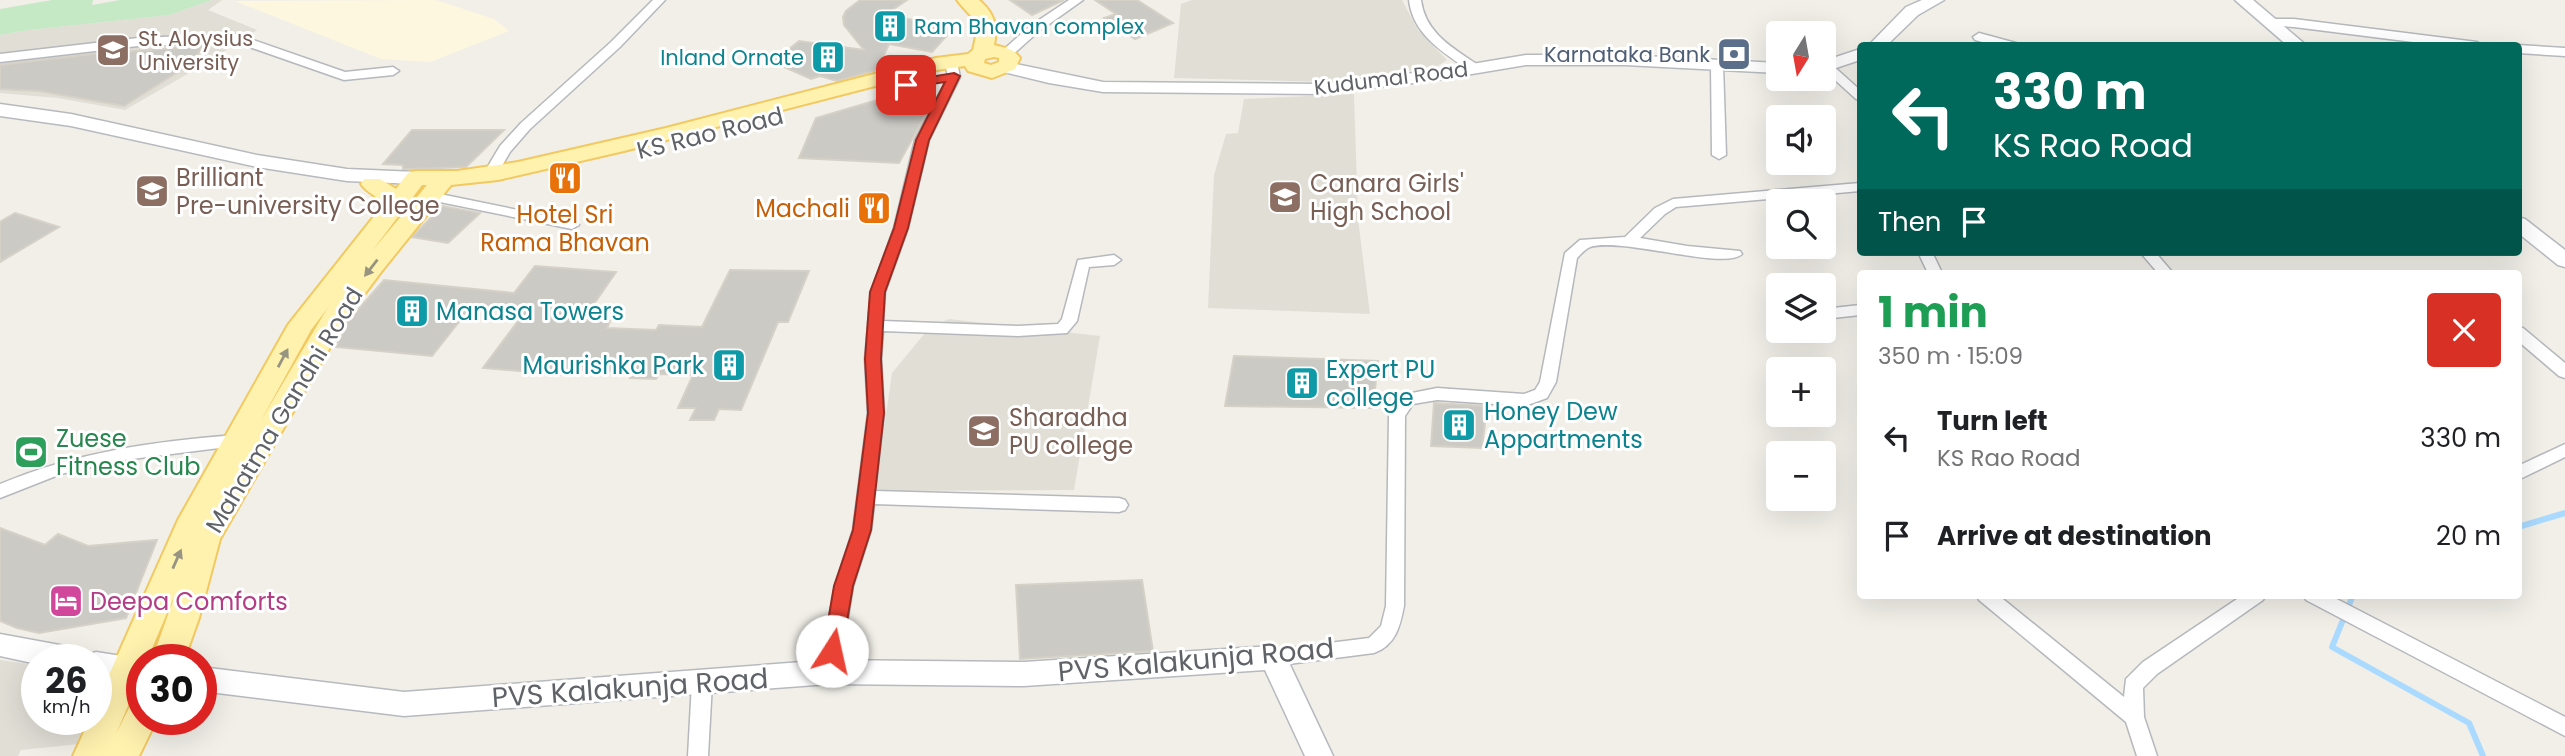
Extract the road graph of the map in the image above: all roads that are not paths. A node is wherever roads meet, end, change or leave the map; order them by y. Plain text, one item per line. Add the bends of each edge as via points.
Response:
1 (659, 0) edge
2 (967, 0) edge
3 (985, 0) edge
4 (1077, 0) edge
5 (1415, 0) edge
6 (1936, 0) edge
7 (2243, 0) edge
8 (2270, 23) junction
9 (1979, 37) dead end
10 (1880, 42) edge
11 (1997, 42) edge
12 (2295, 42) edge
13 (2445, 42) edge
14 (2522, 49) edge
15 (2565, 52) edge
16 (1857, 55) edge
17 (0, 58) edge
18 (992, 59) junction
19 (1836, 63) edge
20 (1717, 65) junction
21 (1766, 67) edge
22 (1474, 68) junction
23 (952, 69) junction
24 (393, 71) dead end
25 (1836, 76) edge
26 (1857, 94) edge
27 (0, 110) edge
28 (1719, 155) dead end
29 (521, 172) junction
30 (491, 173) junction
31 (347, 175) junction
32 (372, 184) joint
33 (1857, 187) edge
34 (426, 195) junction
35 (572, 225) dead end
36 (2523, 230) edge
37 (1629, 241) junction
38 (1735, 254) dead end
39 (2151, 256) edge
40 (1114, 260) dead end
41 (2565, 260) edge
42 (2163, 270) edge
43 (1857, 310) edge
44 (1836, 313) edge
45 (875, 326) junction
46 (2522, 335) edge
47 (2565, 372) edge
48 (237, 441) junction
49 (2565, 450) edge
50 (2522, 472) edge
51 (0, 491) edge
52 (866, 497) junction
53 (1119, 505) dead end
54 (1990, 599) edge
55 (2251, 599) edge
56 (2320, 599) edge
57 (145, 644) edge
58 (174, 644) edge
59 (0, 645) edge
60 (21, 649) edge
61 (1273, 658) junction
62 (829, 672) junction
63 (217, 681) edge
64 (702, 683) junction
65 (126, 687) edge
66 (2134, 717) junction
67 (2565, 727) edge
68 (132, 735) edge
69 (90, 756) edge
70 (122, 756) edge
71 (698, 756) edge
72 (1320, 756) edge
73 (2147, 756) edge

1 - 30 street via 532,120
2 - 18 main road via 979,9 988,27
3 - 18 main road via 1006,19
4 - 18 street
5 - 22 street via 1414,10 1430,36
6 - 10 street via 1913,11
7 - 8 street
8 - 12 street
8 - 13 street
9 - 11 street
14 - 15 street
16 - 19 street
17 - 24 street via 138,41 226,38 241,39 344,76
18 - 22 street, Kudumal Road via 1049,78 1103,87 1321,89
18 - 23 main road, KS Rao Road
20 - 21 street, Kudumal Road
20 - 22 street, Kudumal Road via 1526,60
20 - 28 street
23 - 29 main road, KS Rao Road via 610,158
23 - 45 street via 922,140 901,228 878,292
25 - 26 street
27 - 31 street
29 - 30 main road, KS Rao Road
29 - 34 main road, KS Rao Road
30 - 34 main road, KS Rao Road
31 - 32 street
31 - 34 street via 381,175
32 - 34 main road via 386,191
33 - 37 street via 1673,203
34 - 35 street
48 -> 34 main road, Mahatma Gandhi Road via 301,325
34 -> 58 main road, Mahatma Gandhi Road via 338,312 206,538
36 - 41 street
37 - 38 street
37 - 61 street, PVS Kalakunja Road via 1585,243 1570,256 1548,382 1541,394 1524,400 1437,394 1408,399 1397,415 1395,606 1390,630 1374,645
39 - 42 street
40 - 45 street via 1083,263 1069,321 1062,329
43 - 44 street
45 - 52 street via 876,413
46 - 47 street
48 - 51 street via 156,446 87,460
57 -> 48 main road, Mahatma Gandhi Road via 192,520
49 - 50 street
52 - 53 street
52 - 62 street
54 - 66 street
55 - 66 street via 2150,668 2133,685
56 - 67 street
59 - 60 street
61 - 62 street, PVS Kalakunja Road via 1024,674
61 - 72 street
62 - 64 street, PVS Kalakunja Road
63 - 64 street, PVS Kalakunja Road via 404,704
64 - 71 street
65 - 69 main road, Mahatma Gandhi Road
66 - 73 street
68 - 70 main road

